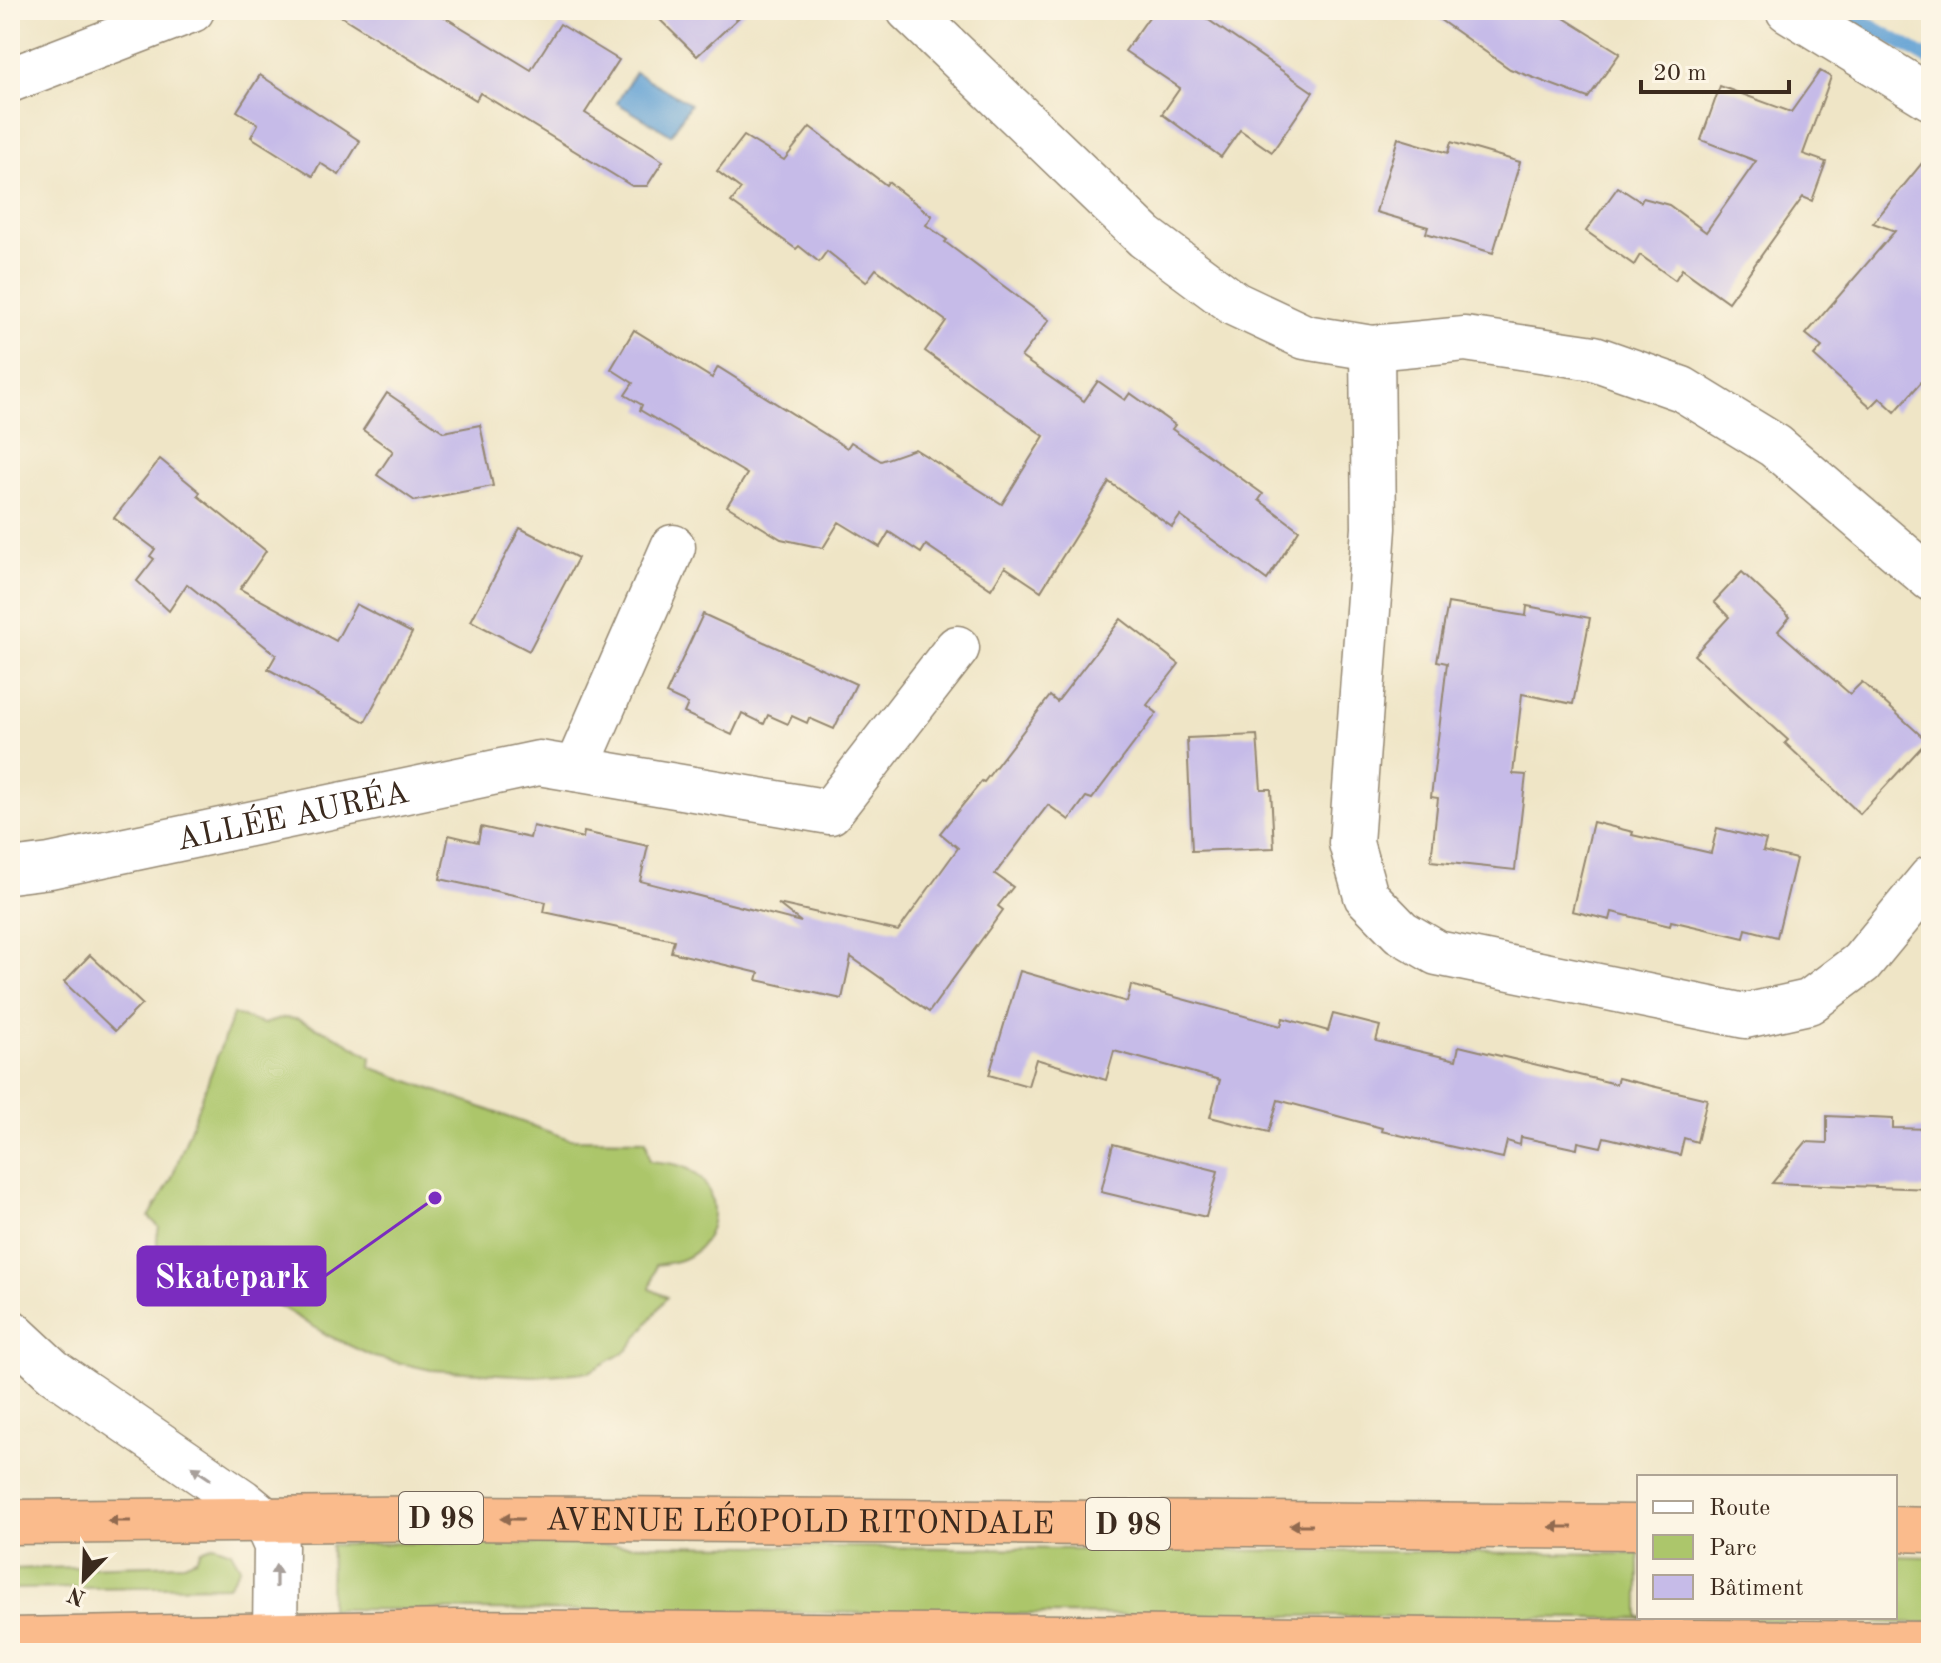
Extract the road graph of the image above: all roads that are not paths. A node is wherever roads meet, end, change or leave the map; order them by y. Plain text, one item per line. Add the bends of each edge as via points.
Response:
1 (192, 10) edge
2 (909, 10) edge
3 (1788, 10) edge
4 (10, 80) edge
5 (1931, 98) edge
6 (1372, 348) junction
7 (673, 547) dead end
8 (1931, 579) edge
9 (957, 648) dead end
10 (576, 769) junction
11 (10, 871) edge
12 (1931, 878) edge
13 (10, 1331) edge
14 (264, 1519) junction
15 (10, 1522) edge
16 (1637, 1527) edge
17 (1897, 1529) edge
18 (1931, 1530) edge
19 (10, 1640) edge
20 (273, 1644) edge
21 (1931, 1644) edge

1 - 4 street
2 - 6 street via 1145,237 1235,304 1305,337
3 - 5 street
6 - 8 street via 1465,339 1594,358 1682,389 1775,446
6 - 12 street via 1374,528 1351,843 1366,896 1401,932 1437,953 1745,1016 1809,1002 1851,971
7 - 10 street
9 - 10 street, ALLÉE AURÉA via 830,812
10 - 11 street, ALLÉE AURÉA via 539,763
14 -> 13 street via 53,1371
14 -> 15 highway, AVENUE LÉOPOLD RITONDALE / D 98
16 -> 14 highway, AVENUE LÉOPOLD RITONDALE / D 98
20 -> 14 street via 276,1546
17 - 18 highway
19 - 20 highway
20 - 21 highway via 471,1632

